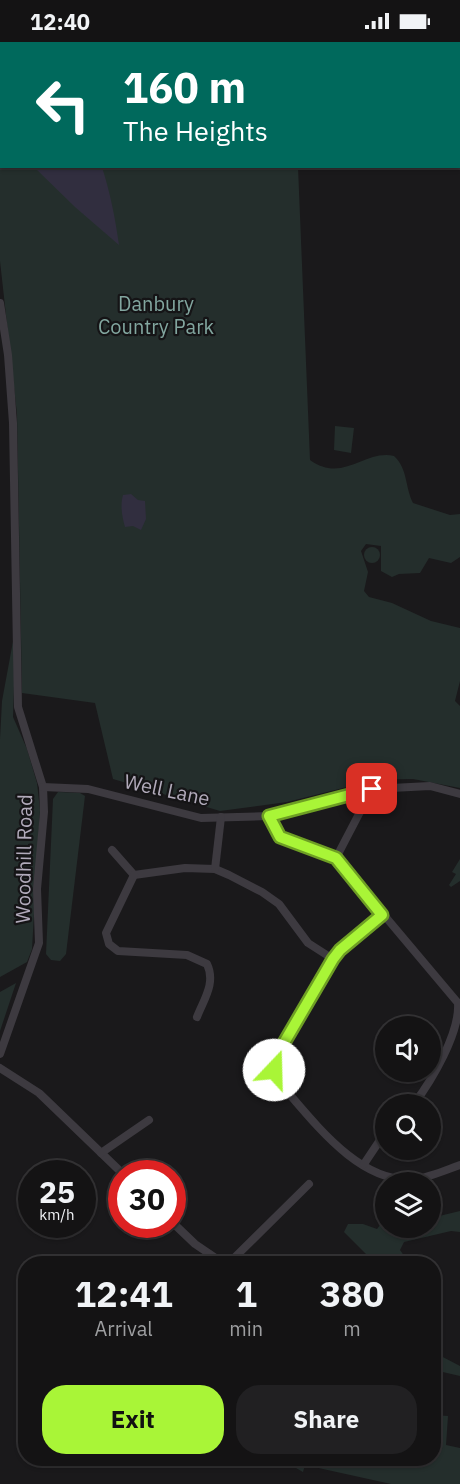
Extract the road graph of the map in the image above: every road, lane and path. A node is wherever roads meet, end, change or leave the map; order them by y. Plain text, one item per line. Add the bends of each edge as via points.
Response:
1 (0, 303) edge
2 (43, 787) junction
3 (372, 789) junction
4 (460, 794) edge
5 (269, 816) junction
6 (221, 818) junction
7 (112, 850) dead end
8 (336, 858) junction
9 (214, 869) junction
10 (134, 875) junction
11 (382, 915) junction
12 (333, 959) junction
13 (459, 1002) edge
14 (197, 1017) dead end
15 (0, 1054) edge
16 (0, 1068) edge
17 (422, 1094) edge
18 (148, 1120) dead end
19 (375, 1148) edge
20 (101, 1153) junction
21 (108, 1160) edge
22 (364, 1164) junction
23 (460, 1165) edge
24 (309, 1184) dead end
25 (186, 1234) edge
26 (209, 1254) joint
27 (212, 1256) edge
28 (236, 1256) edge

1 - 2 street, Woodhill Road via 12,423 18,707
2 - 6 street, Well Lane via 88,789 171,812
2 - 15 street, Woodhill Road via 37,889 39,943
3 - 4 street, Well Lane via 430,786
3 - 5 street, Well Lane
3 - 8 street
5 - 6 street, Well Lane
5 - 8 street via 280,837
6 - 9 street
7 - 10 street
8 - 11 street
9 - 10 street via 185,868
9 - 12 street via 279,904 309,943
10 - 14 street via 106,933 109,944 118,951 187,955 207,964 212,974
11 - 12 street
11 - 13 street
12 - 22 street via 274,1060 274,1070 278,1081 336,1147
13 - 17 street via 451,1038
16 - 20 street via 39,1093
18 - 20 street
19 - 22 street
20 - 21 street
22 - 23 street via 400,1179 416,1179
24 - 28 street
25 - 26 street
26 - 27 street

